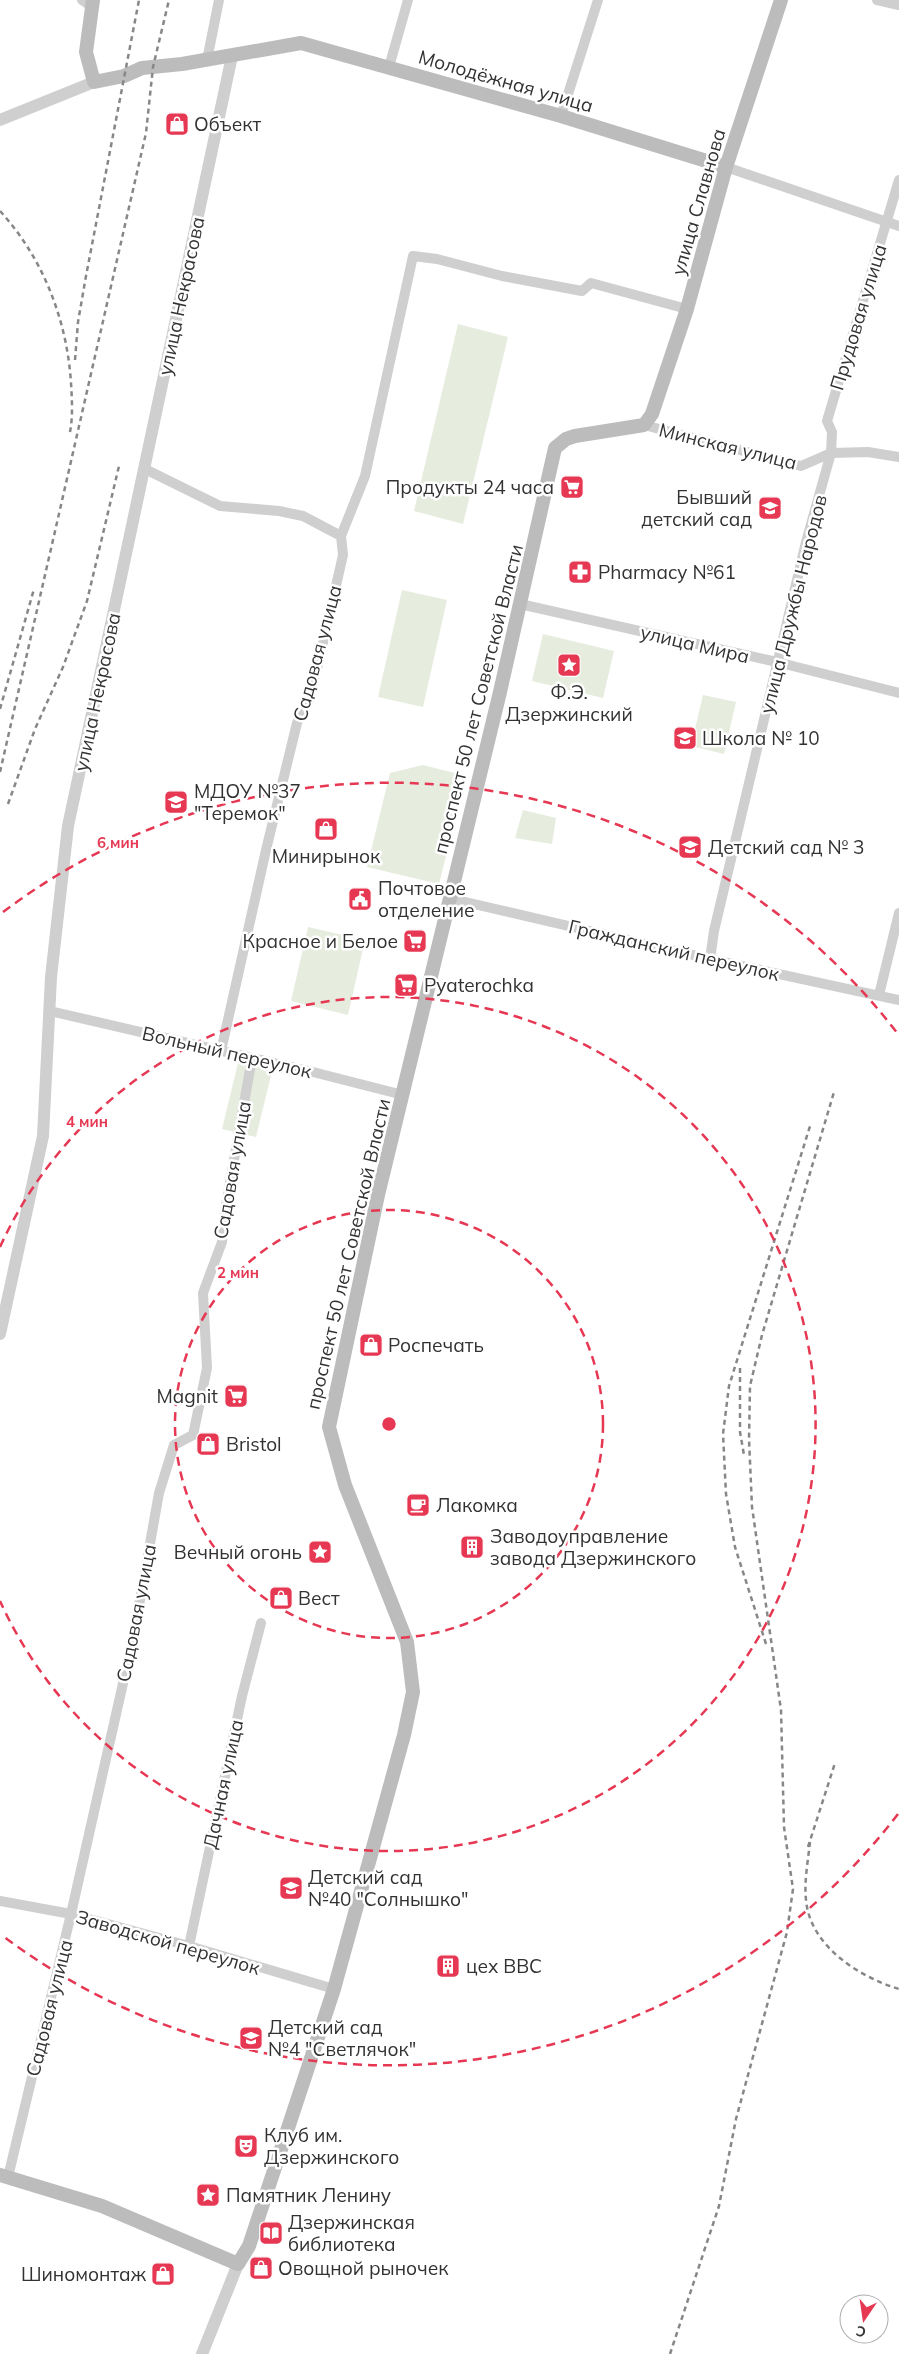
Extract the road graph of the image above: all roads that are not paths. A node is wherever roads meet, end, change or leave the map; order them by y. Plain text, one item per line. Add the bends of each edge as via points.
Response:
1 (219, 0) edge
2 (408, 0) edge
3 (598, 0) edge
4 (781, 0) edge
5 (876, 0) edge
6 (89, 2) edge
7 (899, 5) edge
8 (232, 56) junction
9 (207, 60) junction
10 (388, 67) junction
11 (94, 82) junction
12 (561, 116) junction
13 (0, 120) edge
14 (726, 167) junction
15 (899, 180) edge
16 (886, 222) junction
17 (899, 226) edge
18 (687, 308) junction
19 (648, 420) junction
20 (831, 453) junction
21 (899, 457) edge
22 (145, 470) junction
23 (341, 536) junction
24 (520, 604) junction
25 (778, 662) junction
26 (899, 693) edge
27 (448, 898) junction
28 (899, 914) edge
29 (710, 959) junction
30 (879, 996) junction
31 (899, 1000) edge
32 (50, 1011) junction
33 (221, 1051) junction
34 (252, 1058) junction
35 (403, 1095) junction
36 (0, 1334) edge
37 (261, 1623) dead end
38 (0, 1901) edge
39 (71, 1914) junction
40 (189, 1946) junction
41 (334, 1989) junction
42 (2, 2176) edge
43 (238, 2264) junction
44 (202, 2354) edge

1 - 9 street
2 - 10 street
3 - 12 street
4 - 14 main road, улица Славнова
5 - 7 street
6 - 11 main road via 86,52
8 - 9 main road, Молодёжная улица
8 - 10 main road, Молодёжная улица via 301,44
8 - 22 street, улица Некрасова
9 - 11 main road, Молодёжная улица via 142,68 124,76
10 - 12 main road, Молодёжная улица
11 - 13 street
12 - 14 main road, Молодёжная улица
14 - 16 street, Молодёжная улица
14 - 18 main road, улица Славнова
15 - 16 street, Прудовая улица
16 - 17 street, Молодёжная улица
16 - 20 street, Прудовая улица via 827,421 832,432
18 - 19 main road, улица Славнова
18 - 23 street, Садовая улица via 591,283 582,291 413,256 366,476
19 - 20 street, Минская улица via 801,466
19 - 24 main road, проспект 50 лет Советской Власти via 575,436 555,448
20 - 21 street, Минская улица via 868,452
20 - 25 street, улица Дружбы Народов
22 - 23 street via 220,506 303,516
22 - 32 street, улица Некрасова via 68,826
23 - 33 street, Садовая улица via 344,555 317,669 297,724
24 - 25 street, улица Мира
24 - 27 main road, проспект 50 лет Советской Власти
25 - 26 street, улица Мира
25 - 29 street, улица Дружбы Народов
27 - 29 street, Гражданский переулок
27 - 35 main road, проспект 50 лет Советской Власти
28 - 30 street
29 - 30 street, Гражданский переулок
30 - 31 street, Гражданский переулок
32 - 33 street, Вольный переулок
32 - 36 street, улица Некрасова via 43,1136
33 - 34 street, Вольный переулок
34 - 35 street, Вольный переулок
34 - 39 street, Садовая улица via 222,1242 203,1293 207,1368 193,1435 174,1445 159,1493 132,1639
35 - 41 main road, проспект 50 лет Советской Власти via 329,1427 345,1485 407,1642 413,1692
37 - 40 street, Дачная улица via 242,1696
38 - 39 street, Заводской переулок
39 - 40 street, Заводской переулок
39 - 42 street, Садовая улица
40 - 41 street, Заводской переулок
41 - 43 main road, проспект 50 лет Советской Власти via 249,2246
42 - 43 main road via 102,2206
43 - 44 street, проспект 50 лет Советской Власти

